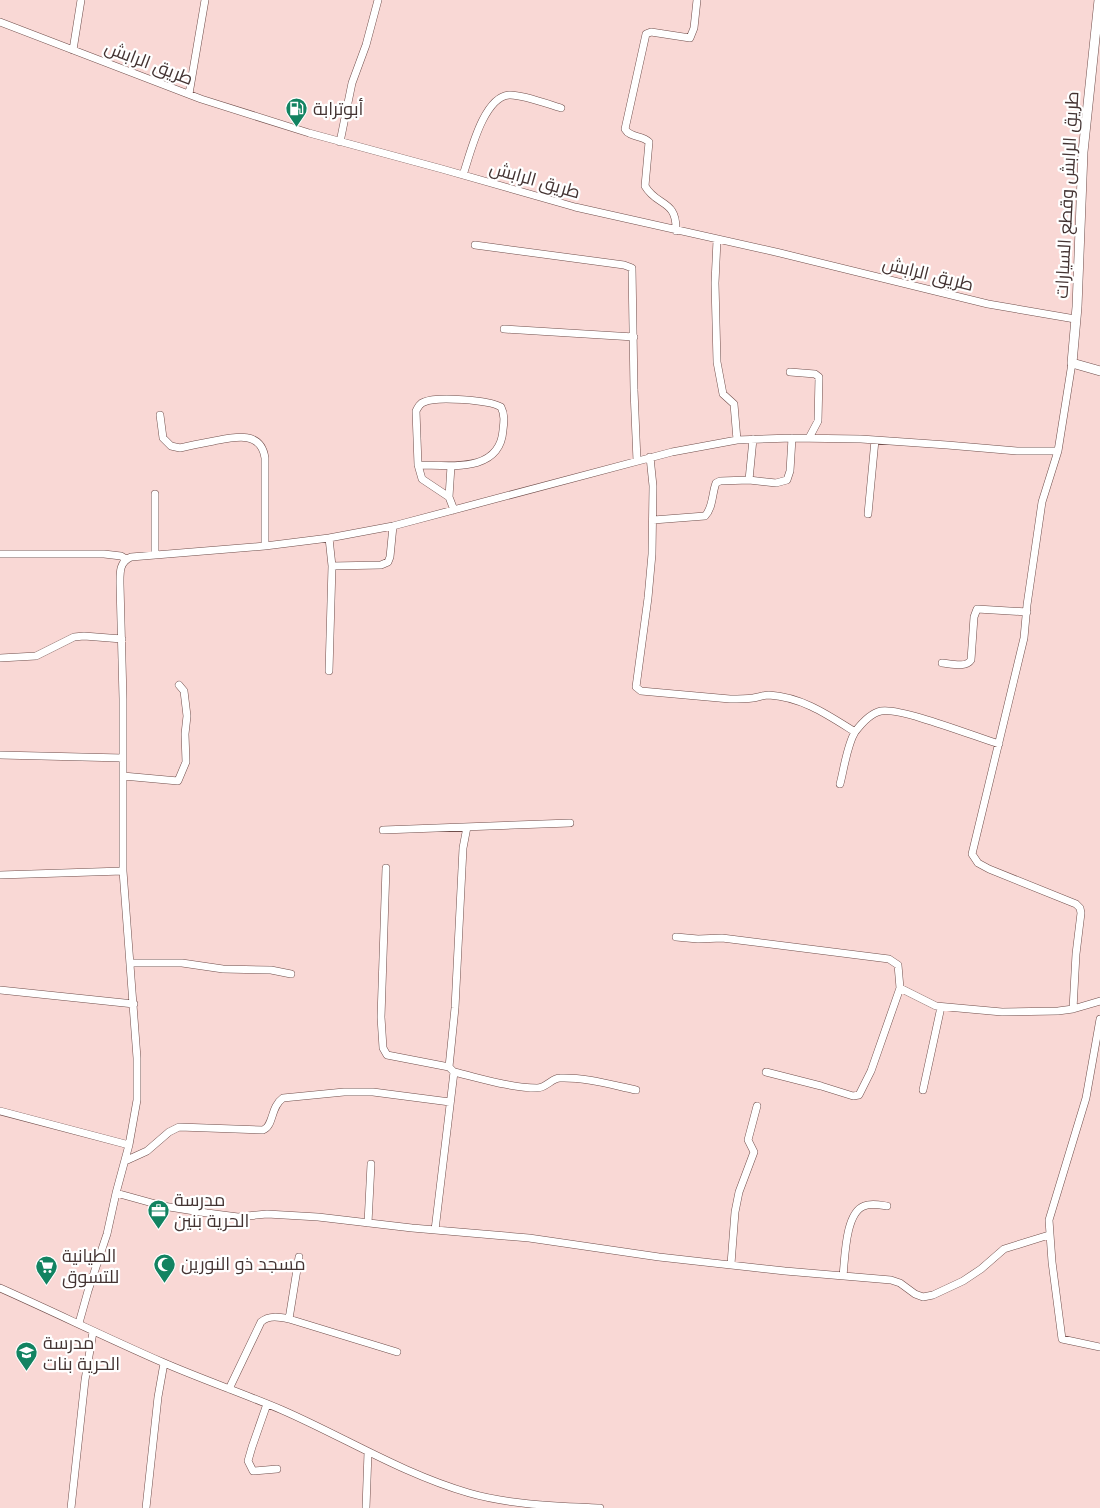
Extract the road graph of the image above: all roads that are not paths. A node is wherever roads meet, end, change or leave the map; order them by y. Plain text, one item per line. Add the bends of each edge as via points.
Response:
1 (81, 0) edge
2 (205, 0) edge
3 (378, 0) edge
4 (696, 0) edge
5 (1099, 0) edge
6 (0, 22) edge
7 (73, 50) junction
8 (189, 94) junction
9 (561, 108) dead end
10 (340, 142) junction
11 (463, 175) junction
12 (676, 231) junction
13 (717, 240) junction
14 (475, 245) dead end
15 (1075, 319) junction
16 (504, 329) dead end
17 (634, 337) junction
18 (1072, 363) junction
19 (1100, 370) edge
20 (790, 372) dead end
21 (160, 415) dead end
22 (792, 438) junction
23 (809, 438) junction
24 (753, 439) junction
25 (737, 440) junction
26 (875, 440) junction
27 (1058, 451) junction
28 (650, 457) junction
29 (637, 461) junction
30 (418, 465) junction
31 (451, 466) junction
32 (749, 480) junction
33 (155, 494) dead end
34 (449, 498) junction
35 (454, 510) junction
36 (868, 514) dead end
37 (653, 520) junction
38 (393, 526) junction
39 (329, 538) junction
40 (265, 546) junction
41 (0, 554) edge
42 (155, 555) junction
43 (126, 559) junction
44 (332, 566) junction
45 (1026, 612) junction
46 (122, 638) junction
47 (0, 658) edge
48 (942, 662) dead end
49 (329, 670) dead end
50 (179, 685) dead end
51 (855, 732) junction
52 (998, 744) junction
53 (0, 755) edge
54 (123, 758) junction
55 (123, 776) junction
56 (840, 784) dead end
57 (570, 823) dead end
58 (467, 827) junction
59 (383, 830) dead end
60 (386, 868) dead end
61 (123, 871) junction
62 (0, 875) edge
63 (676, 937) dead end
64 (130, 963) junction
65 (291, 974) dead end
66 (900, 988) junction
67 (0, 990) edge
68 (1100, 1001) edge
69 (134, 1004) junction
70 (941, 1007) junction
71 (1073, 1009) junction
72 (1100, 1019) edge
73 (451, 1070) junction
74 (766, 1072) dead end
75 (636, 1090) dead end
76 (923, 1090) dead end
77 (450, 1102) junction
78 (757, 1106) dead end
79 (0, 1111) edge
80 (129, 1145) junction
81 (125, 1162) junction
82 (372, 1164) dead end
83 (116, 1193) junction
84 (888, 1206) dead end
85 (368, 1223) junction
86 (435, 1230) junction
87 (1049, 1234) junction
88 (299, 1257) dead end
89 (731, 1264) junction
90 (842, 1276) junction
91 (0, 1288) edge
92 (288, 1319) junction
93 (79, 1323) junction
94 (93, 1332) junction
95 (1100, 1347) edge
96 (397, 1352) dead end
97 (164, 1363) junction
98 (229, 1389) junction
99 (267, 1404) junction
100 (368, 1452) junction
101 (277, 1469) dead end
102 (71, 1508) edge
103 (146, 1508) edge
104 (366, 1508) edge
105 (578, 1508) edge
106 (600, 1508) edge

1 - 7 street
2 - 8 street
3 - 10 street via 352,83
4 - 12 street via 690,38 646,34 625,130 649,142 645,186 673,212
5 - 15 main road, طريق الرابش وقطع السيارات via 1083,152
6 - 7 street, طريق الرابش
7 - 8 street, طريق الرابش
8 - 10 street, طريق الرابش
9 - 11 street via 512,95 501,97 481,123
10 - 11 street, طريق الرابش
11 - 12 street, طريق الرابش via 574,207
12 - 13 street, طريق الرابش
13 - 15 street, طريق الرابش via 988,304
13 - 25 street via 717,362 723,394 734,404
14 - 17 street via 629,266 633,272
15 - 18 main road, طريق الرابش وقطع السيارات
16 - 17 street
17 - 29 street
18 - 19 main road
18 - 27 street
20 - 23 street via 820,377 818,421
21 - 40 street via 163,438 176,447 240,436 261,448 265,458
22 - 23 street
22 - 24 street
22 - 32 street via 787,480 776,483
23 - 26 street
24 - 25 street
24 - 32 street
25 - 28 street
26 - 27 street
26 - 36 street
27 - 45 street via 1042,502
28 - 29 street
28 - 37 street
29 - 35 street
30 - 31 street
30 - 31 street via 416,411 423,402 475,400 501,407 504,413 503,437 496,451 477,463
30 - 34 street via 422,479
31 - 34 street
32 - 37 street via 716,483 710,509 705,516
33 - 42 street
34 - 35 street
35 - 38 street
37 - 51 street via 648,598 636,687 641,691 730,699 766,695 787,698 816,708
38 - 39 street
38 - 44 street via 388,562
39 - 40 street
39 - 44 street
40 - 42 street
41 - 43 street via 104,554
42 - 43 street
43 - 46 street via 120,567
44 - 49 street
45 - 48 street via 977,609 971,660 966,665
45 - 52 street via 1024,638
46 - 47 street via 74,637 36,656
46 - 54 street
50 - 55 street via 184,691 187,716 186,762 178,780
51 - 52 street via 874,713 883,710 930,721
51 - 56 street
52 - 71 street via 973,856 989,869 1080,908
53 - 54 street
54 - 55 street
55 - 61 street
57 - 58 street
58 - 59 street
58 - 73 street
60 - 73 street via 381,1017 383,1048 387,1055
61 - 62 street
61 - 64 street
63 - 66 street via 722,938 889,959 898,965
64 - 65 street via 182,963
64 - 69 street
66 - 70 street
66 - 74 street via 871,1071 859,1095 852,1096
67 - 69 street
68 - 71 street
69 - 80 street via 138,1082
70 - 71 street via 1018,1012
70 - 76 street
72 - 87 street via 1086,1098 1052,1208
73 - 75 street via 538,1089 559,1078
73 - 77 street
77 - 81 street via 373,1092 283,1098 273,1111 267,1129 179,1127 147,1151
77 - 86 street
78 - 89 street via 748,1140 754,1152 735,1212
79 - 80 street
80 - 81 street
81 - 83 street
82 - 85 street
83 - 85 street via 163,1206 238,1217 285,1215
83 - 93 street via 107,1234
84 - 90 street via 871,1204 855,1211
85 - 86 street
86 - 89 street via 529,1238
87 - 90 street via 1004,1249 981,1269 934,1296 923,1297 891,1280
87 - 95 street via 1062,1339
88 - 92 street
89 - 90 street
91 - 93 street
92 - 96 street
92 - 98 street via 270,1317 261,1322
93 - 94 street
94 - 97 street
94 - 102 street
97 - 98 street
97 - 103 street
98 - 99 street
99 - 100 street
99 - 101 street via 248,1461 253,1471
100 - 104 street
100 - 105 street via 468,1493 508,1501
105 - 106 street

